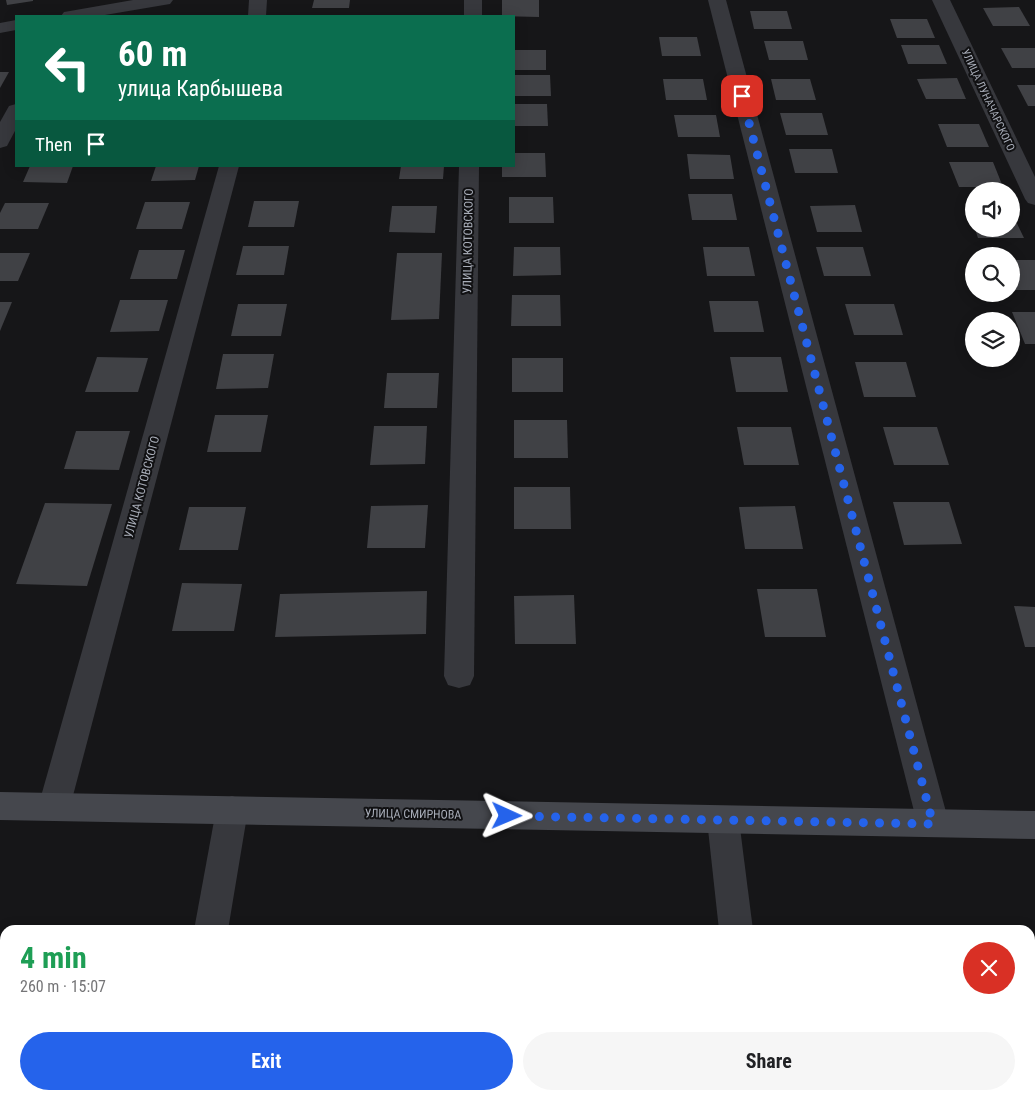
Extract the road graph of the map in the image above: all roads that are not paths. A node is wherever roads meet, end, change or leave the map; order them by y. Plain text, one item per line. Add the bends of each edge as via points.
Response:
1 (164, 0) edge
2 (258, 0) edge
3 (473, 0) edge
4 (717, 0) edge
5 (941, 0) edge
6 (76, 15) edge
7 (257, 15) edge
8 (472, 15) edge
9 (15, 26) edge
10 (0, 28) edge
11 (15, 112) edge
12 (0, 142) edge
13 (229, 167) edge
14 (469, 167) edge
15 (1035, 199) edge
16 (459, 676) dead end
17 (0, 806) edge
18 (54, 807) junction
19 (232, 810) junction
20 (723, 820) junction
21 (933, 824) junction
22 (1035, 825) edge
23 (213, 925) edge
24 (735, 925) edge

1 - 6 street
2 - 7 street
3 - 8 street
4 - 21 street
5 - 15 street, УЛИЦА ЛУНАЧАРСКОГО
9 - 10 street
11 - 12 street
13 - 18 street, УЛИЦА КОТОВСКОГО
14 - 16 street, УЛИЦА КОТОВСКОГО
17 - 18 main road, УЛИЦА СМИРНОВА
18 - 19 main road, УЛИЦА СМИРНОВА
19 - 20 main road, УЛИЦА СМИРНОВА
19 - 23 street
20 - 21 main road, УЛИЦА СМИРНОВА
20 - 24 street
21 - 22 main road, УЛИЦА СМИРНОВА

